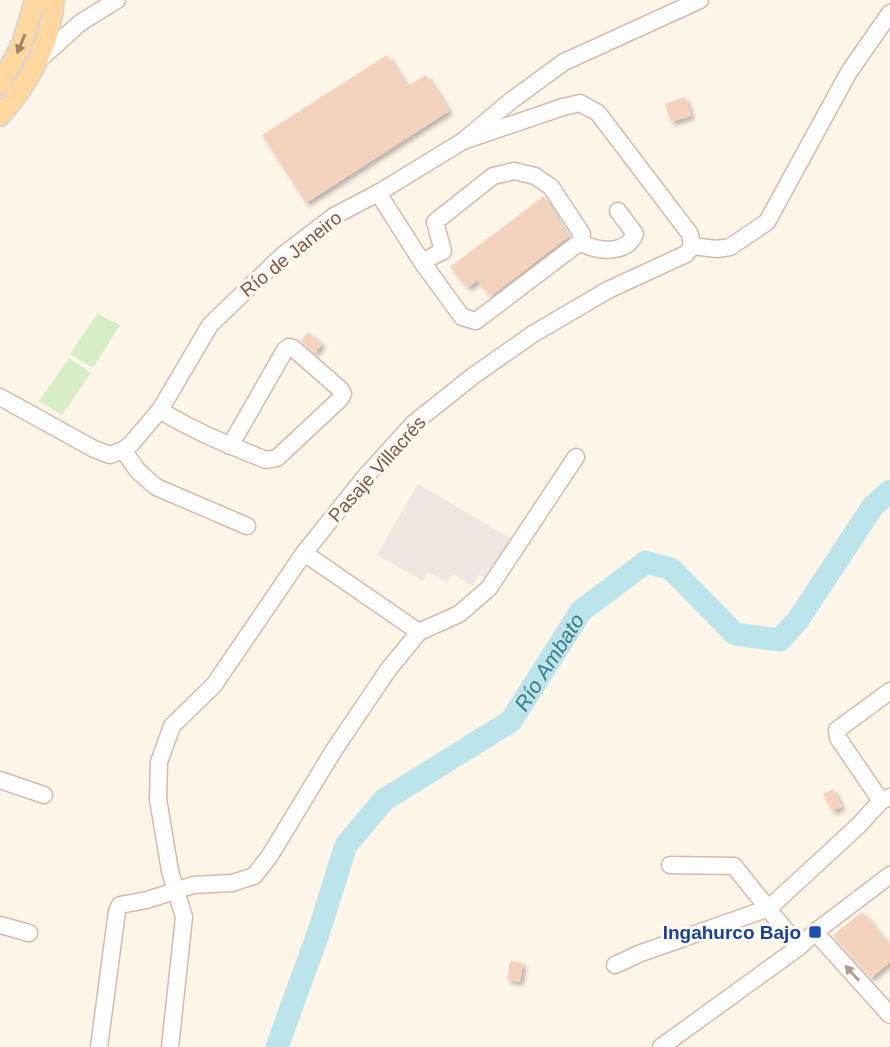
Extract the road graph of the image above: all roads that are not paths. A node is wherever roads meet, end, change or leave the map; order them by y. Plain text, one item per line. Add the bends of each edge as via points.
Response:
1 (35, 0) edge
2 (117, 0) edge
3 (700, 0) edge
4 (54, 5) edge
5 (890, 13) edge
6 (80, 23) junction
7 (36, 63) junction
8 (0, 85) edge
9 (0, 116) edge
10 (463, 141) junction
11 (378, 193) junction
12 (618, 211) dead end
13 (580, 242) junction
14 (692, 246) junction
15 (422, 262) junction
16 (0, 397) edge
17 (160, 410) junction
18 (230, 446) junction
19 (123, 450) junction
20 (576, 457) dead end
21 (247, 526) dead end
22 (304, 553) junction
23 (419, 632) junction
24 (890, 691) edge
25 (0, 780) edge
26 (44, 795) dead end
27 (885, 799) edge
28 (670, 865) dead end
29 (890, 875) edge
30 (175, 890) junction
31 (769, 908) junction
32 (0, 925) edge
33 (815, 932) junction
34 (29, 933) dead end
35 (799, 947) junction
36 (615, 965) dead end
37 (890, 1015) edge
38 (99, 1047) edge
39 (170, 1047) edge
40 (661, 1047) edge

1 -> 8 main road via 22,44
2 - 6 street
3 - 10 street, Río de Janeiro via 564,62
4 - 6 street
4 - 7 main road
5 - 14 street via 849,72 767,222 730,247
6 - 7 street
7 - 9 main road
10 - 11 street, Río de Janeiro
10 - 14 street via 580,103 598,113 690,234
11 - 15 street
11 - 17 street, Río de Janeiro via 334,216 283,255 223,311
12 - 13 street via 635,234 627,244 598,251
13 - 15 street via 476,321 462,317
13 - 15 street via 581,230 551,187 527,173 508,172 493,176 435,222 443,251
14 - 22 street, Pasaje Villacrés via 686,254 608,290 533,334 473,376 414,423
16 - 19 street via 94,449 110,455
17 - 18 street
17 - 19 street, Río de Janeiro
18 - 18 street via 289,347 343,394 277,458 266,460
19 - 21 street via 156,487
20 - 23 street via 489,588 459,614
22 - 23 street
22 - 30 street, Pasaje Villacrés via 214,685 172,726 159,762 158,799
23 - 30 street via 334,750 262,868 242,881
24 - 27 street via 837,730 838,738
25 - 26 street
27 - 31 street
28 - 31 street via 734,866
29 - 33 street
30 - 38 street via 147,901 128,902 117,911
30 - 39 street, Pasaje Villacrés via 184,917
31 - 35 street
31 - 36 street
32 - 34 street
33 - 35 street
37 -> 33 street
35 - 40 street

